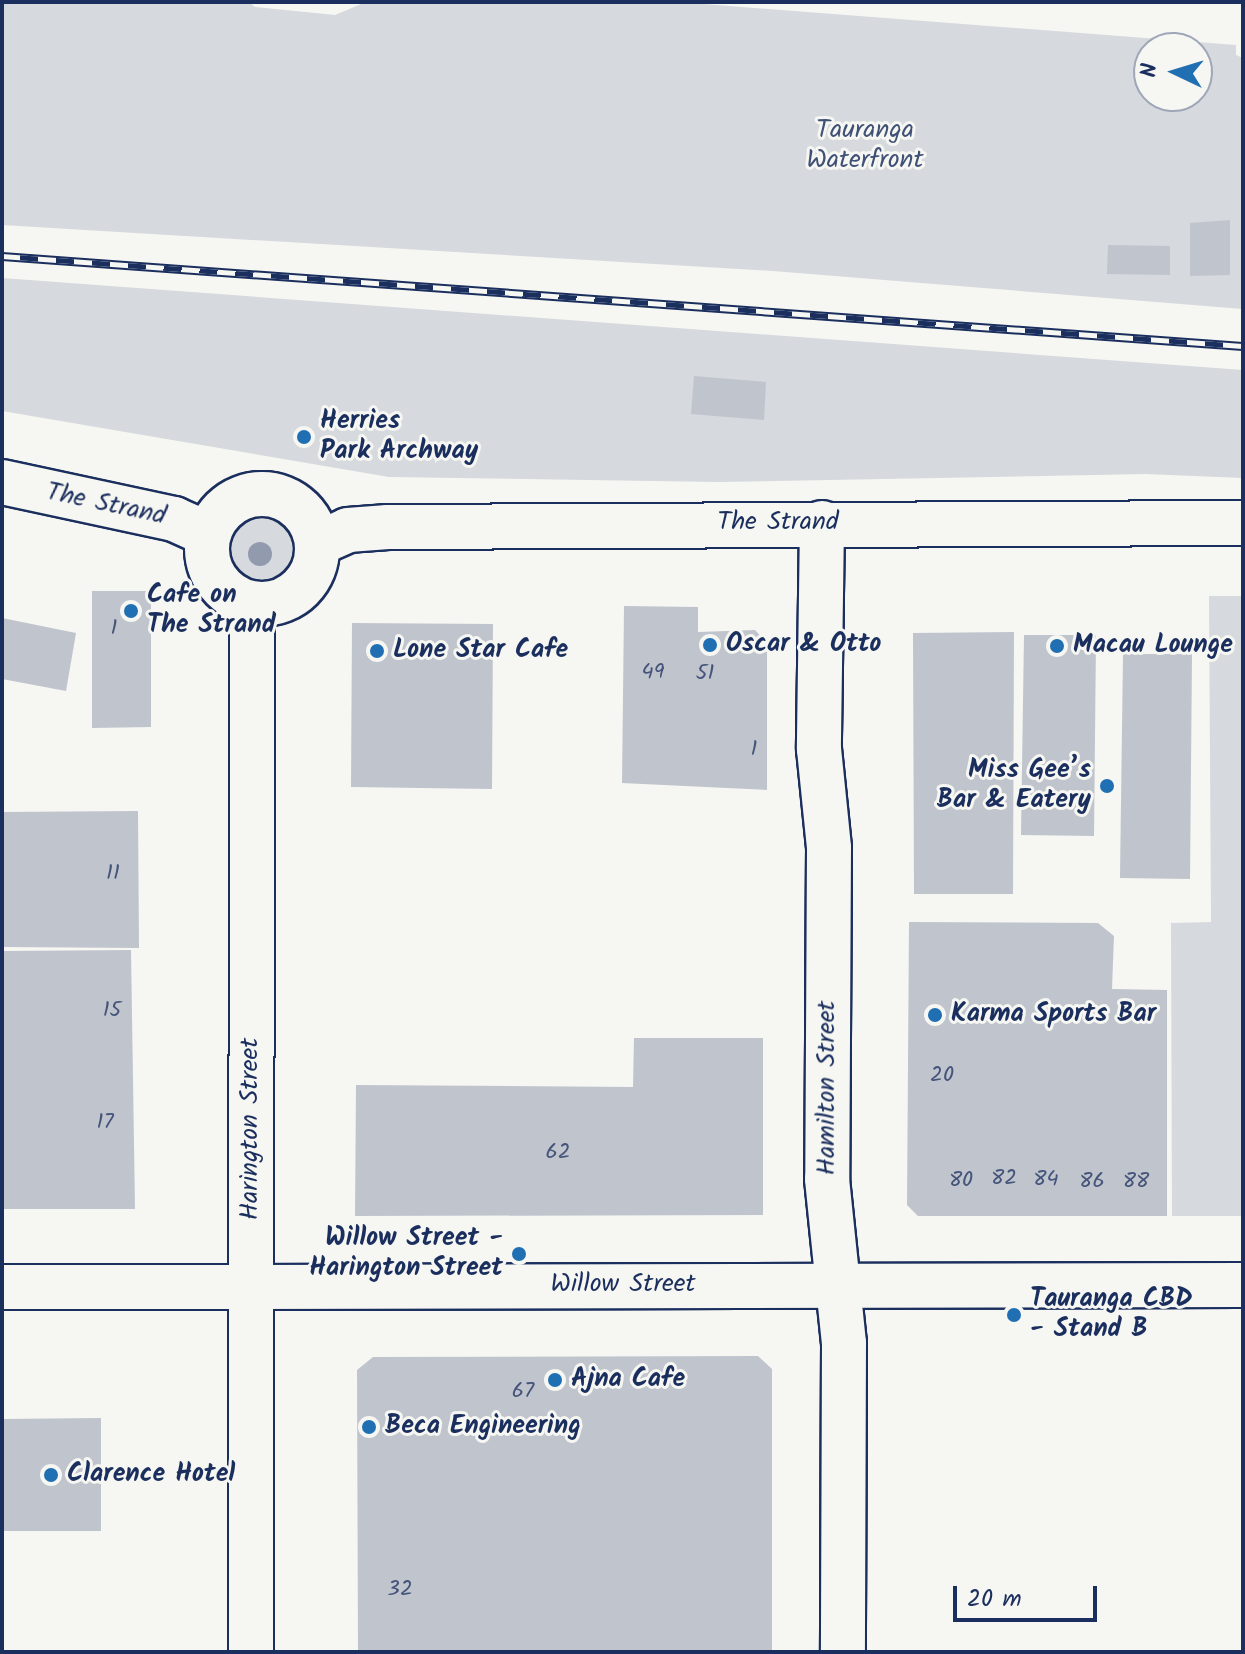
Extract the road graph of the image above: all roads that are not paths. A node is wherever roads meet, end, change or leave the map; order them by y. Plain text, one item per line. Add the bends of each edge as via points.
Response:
1 (2, 482) edge
2 (822, 523) junction
3 (1243, 523) edge
4 (208, 534) junction
5 (317, 544) junction
6 (252, 606) junction
7 (838, 1283) junction
8 (1243, 1285) edge
9 (2, 1287) edge
10 (251, 1287) junction
11 (251, 1652) edge
12 (843, 1652) edge

1 - 4 street, The Strand via 174,519
2 - 3 street, The Strand
2 - 5 street, The Strand via 388,527 348,530
2 - 7 street, Hamilton Street via 819,749 829,848 827,1179
4 - 5 street via 225,507 242,497 271,494 301,509
4 - 6 street via 208,567 219,585
5 - 6 street via 316,563 298,591 282,601
6 - 10 street, Harington Street
7 - 8 street, Willow Street
7 - 10 street, Willow Street
7 - 12 street, Hamilton Street via 844,1343
9 - 10 street, Willow Street
10 - 11 street, Harington Street

